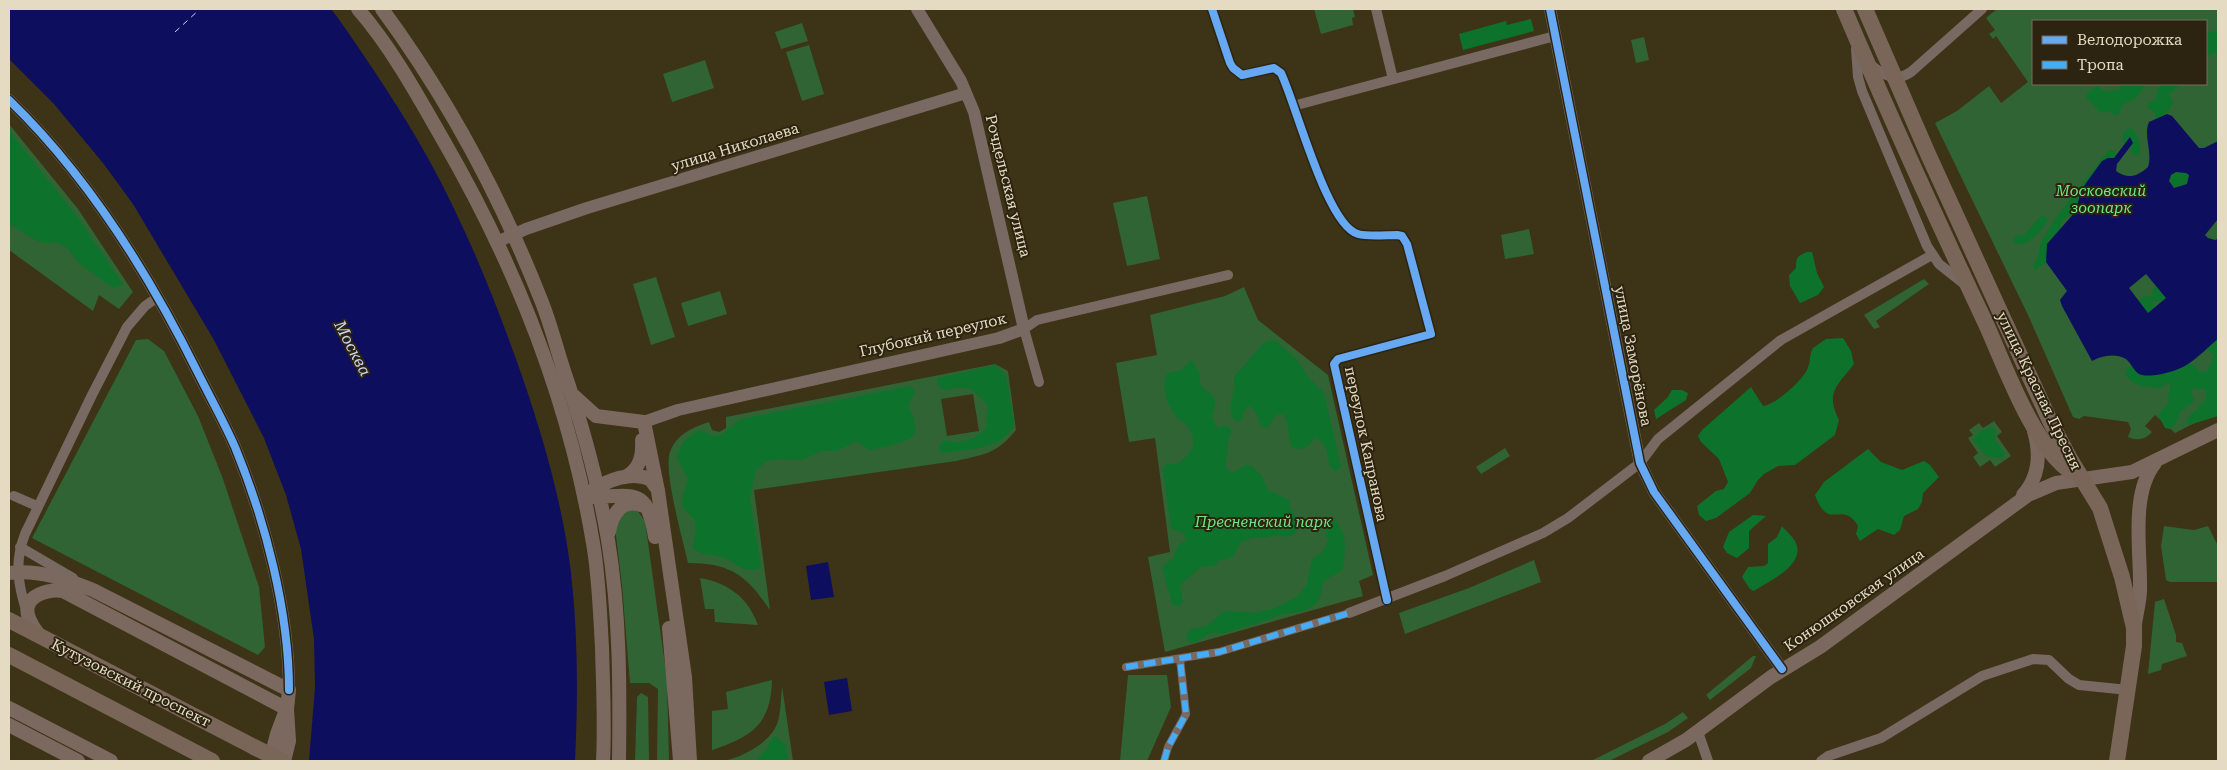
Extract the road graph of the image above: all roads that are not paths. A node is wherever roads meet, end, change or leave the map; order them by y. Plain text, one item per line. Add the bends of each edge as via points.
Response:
1 (358, 9) edge
2 (382, 9) edge
3 (917, 9) edge
4 (1212, 9) edge
5 (1376, 9) edge
6 (1550, 9) edge
7 (1844, 9) edge
8 (1865, 9) edge
9 (1982, 9) edge
10 (1853, 30) junction
11 (1555, 36) junction
12 (1866, 60) junction
13 (1895, 78) junction
14 (1393, 79) junction
15 (966, 93) junction
16 (9, 100) edge
17 (1293, 106) junction
18 (514, 234) junction
19 (497, 242) junction
20 (1932, 255) junction
21 (1228, 275) dead end
22 (1969, 288) junction
23 (158, 297) junction
24 (1024, 329) junction
25 (1039, 382) dead end
26 (572, 393) junction
27 (644, 422) junction
28 (2032, 423) junction
29 (2218, 430) edge
30 (2157, 460) junction
31 (1640, 463) junction
32 (625, 477) junction
33 (2082, 480) junction
34 (658, 491) junction
35 (599, 492) junction
36 (14, 496) dead end
37 (584, 497) junction
38 (2015, 503) junction
39 (37, 506) junction
40 (647, 507) junction
41 (608, 541) junction
42 (20, 547) junction
43 (13, 573) edge
44 (93, 590) junction
45 (1387, 600) junction
46 (1349, 613) joint
47 (27, 614) junction
48 (9, 620) edge
49 (2134, 628) junction
50 (40, 636) junction
51 (9, 655) edge
52 (1180, 659) junction
53 (27, 664) junction
54 (9, 666) edge
55 (1126, 666) dead end
56 (1782, 669) junction
57 (288, 690) junction
58 (2128, 690) junction
59 (9, 708) edge
60 (287, 709) junction
61 (9, 725) edge
62 (1698, 732) junction
63 (78, 761) edge
64 (111, 761) edge
65 (212, 761) edge
66 (270, 761) edge
67 (283, 761) edge
68 (603, 761) edge
69 (619, 761) edge
70 (680, 761) edge
71 (690, 761) edge
72 (1164, 761) edge
73 (1649, 761) edge
74 (1708, 761) edge
75 (1821, 761) edge
76 (2117, 761) edge

1 - 19 main road via 419,97
2 - 18 main road via 434,87
3 - 15 street, Рочдельская улица
4 - 17 street via 1232,68 1242,75 1274,68 1278,70
5 - 14 street
6 - 11 street, улица Заморёнова
7 - 10 main road, улица Красная Пресня
8 - 13 main road, улица Красная Пресня
9 - 13 street via 1911,72
10 - 12 main road, улица Красная Пресня
10 - 20 street via 1862,91
11 - 14 street
11 - 31 street, улица Заморёнова
12 - 13 street via 1878,71
12 - 22 main road, улица Красная Пресня
13 - 33 main road, улица Красная Пресня via 2050,421
14 - 17 street
15 - 18 street, улица Николаева via 587,208
15 - 24 street, Рочдельская улица via 980,131
16 - 23 street via 81,181 122,237
17 - 45 street, переулок Капранова via 1328,199 1346,226 1358,234 1397,235 1405,239 1431,334 1338,359 1334,364
18 - 19 street, улица Николаева
18 - 26 main road via 540,297
19 - 37 main road via 534,330 560,408
20 - 22 street
20 - 31 street via 1781,340 1658,439
21 - 24 street, Глубокий переулок via 1044,317
22 - 28 main road, улица Красная Пресня
23 - 39 street via 145,306 127,328
23 - 57 street via 234,447 255,504 285,629
24 - 25 street, Рочдельская улица
24 - 27 street, Глубокий переулок via 999,338 678,410
26 - 27 main road via 596,416
26 - 35 main road
27 - 32 main road via 641,460 632,474
27 - 34 main road
28 - 33 main road, улица Красная Пресня via 2061,465
28 - 38 main road via 2038,451 2037,468 2032,482
29 - 30 main road, Конюшковская улица
30 - 33 main road, Конюшковская улица via 2124,475
30 - 49 main road via 2142,486 2140,592
31 - 45 street via 1556,526
31 - 56 street, улица Заморёнова via 1654,492
32 - 34 main road via 644,476
32 - 35 main road
33 - 38 main road, Конюшковская улица via 2045,486
33 - 49 main road via 2106,521
34 - 71 main road via 685,677
35 - 37 main road
35 - 40 main road via 636,496
35 - 41 main road
36 - 39 street
37 - 68 main road via 594,544 600,599
38 - 56 main road, Конюшковская улица via 1820,648
39 - 42 street
40 - 41 main road via 636,503 620,507 612,519
40 - 70 main road via 653,525 666,607
41 - 69 main road via 620,679
42 - 43 street
42 - 44 street
43 - 44 main road via 44,574
43 - 47 street
44 - 57 main road
45 - 46 street
46 - 52 street via 1219,652
47 - 50 main road
47 - 60 main road via 28,606 38,595 63,591
48 - 50 main road, Кутузовский проспект
49 - 58 main road
50 - 67 main road, Кутузовский проспект, bridge
51 - 53 main road, Кутузовский проспект
52 - 55 street
52 - 72 street via 1186,714
53 - 54 main road
53 - 65 main road, Кутузовский проспект
56 - 62 main road, Конюшковская улица
57 - 60 main road
58 - 75 street via 2079,685 2049,660 2037,658 1988,673 1885,736
58 - 76 main road
59 - 64 main road
60 - 66 main road
60 - 67 main road via 289,741
61 - 63 main road
62 - 73 main road, Конюшковская улица
62 - 74 street

